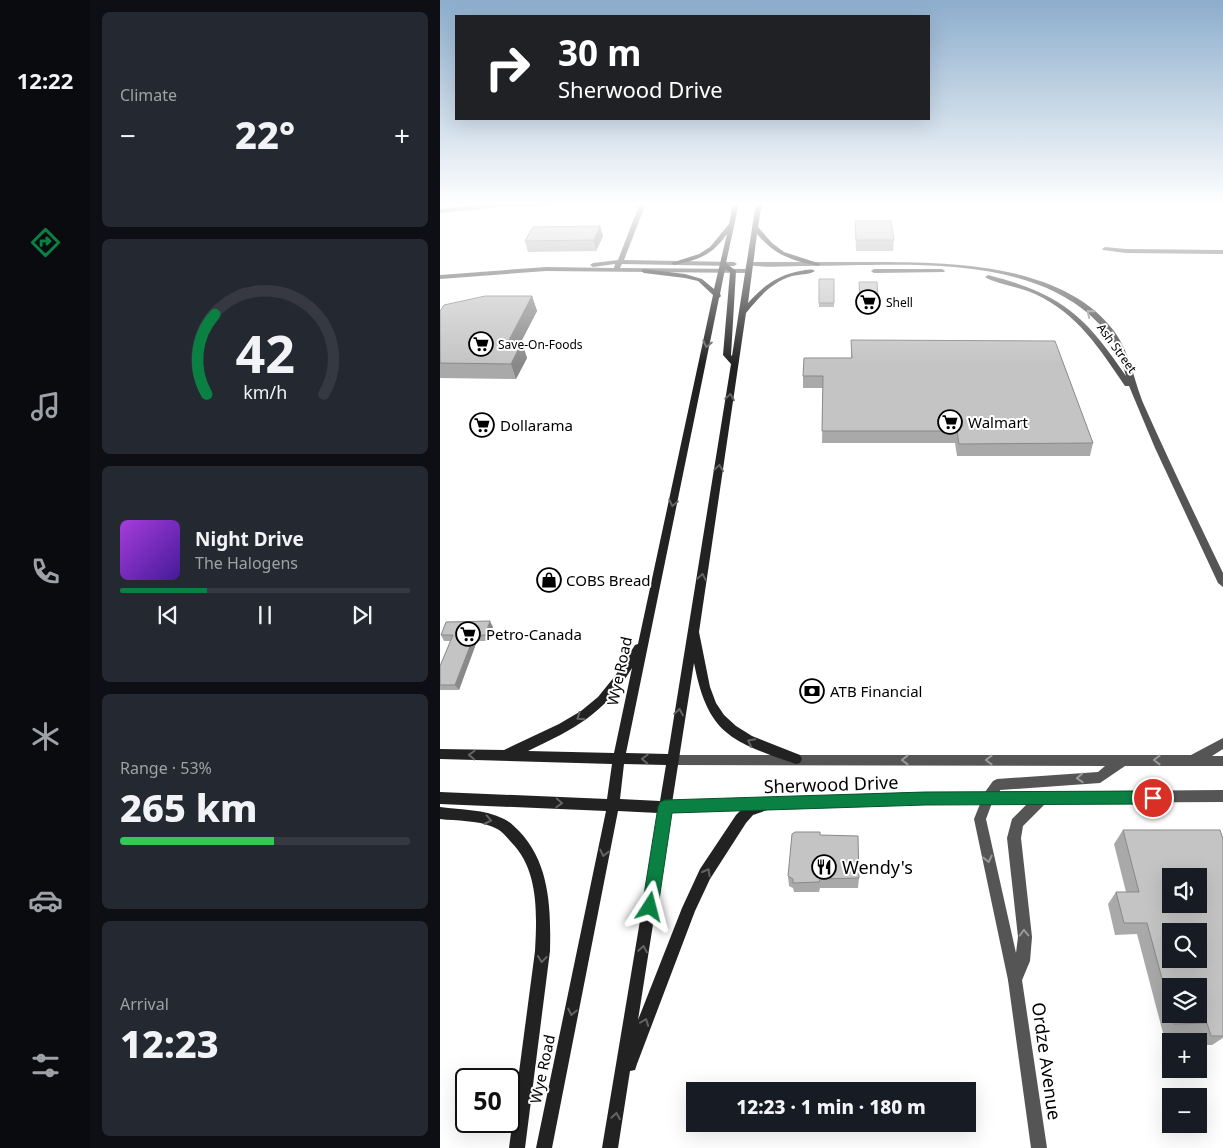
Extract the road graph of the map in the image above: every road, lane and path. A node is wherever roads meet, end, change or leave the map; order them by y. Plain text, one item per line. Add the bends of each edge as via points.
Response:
1 (621, 257) edge
2 (702, 257) edge
3 (724, 257) edge
4 (751, 257) edge
5 (790, 257) edge
6 (619, 262) junction
7 (674, 263) junction
8 (818, 264) junction
9 (722, 267) junction
10 (750, 267) junction
11 (572, 268) junction
12 (615, 271) junction
13 (644, 271) junction
14 (733, 271) junction
15 (812, 271) junction
16 (440, 277) edge
17 (718, 296) junction
18 (743, 313) junction
19 (736, 364) junction
20 (1138, 399) junction
21 (1223, 583) edge
22 (694, 625) junction
23 (643, 640) junction
24 (1223, 742) edge
25 (440, 754) edge
26 (505, 756) junction
27 (619, 758) junction
28 (796, 759) junction
29 (671, 760) junction
30 (1123, 760) junction
31 (1192, 760) junction
32 (1223, 761) edge
33 (1223, 796) edge
34 (440, 798) edge
35 (988, 798) junction
36 (1042, 798) junction
37 (771, 803) junction
38 (614, 805) junction
39 (665, 807) junction
40 (440, 813) edge
41 (1014, 980) junction
42 (621, 1083) junction
43 (517, 1148) edge
44 (544, 1148) edge
45 (610, 1148) edge
46 (1039, 1148) edge

1 - 6 street
2 - 7 main road
3 - 9 main road, Wye Road
4 - 10 main road
5 - 8 main road
6 - 7 street, Ash Street
6 - 11 street, Ash Street
6 - 12 street
7 - 9 street, Ash Street
8 - 10 street, Ash Street
20 -> 8 street, Ash Street via 1118,344 1106,326 1078,303 1040,285 1005,273 954,266
9 - 10 street, Ash Street
9 - 13 street, Ash Street
9 - 14 street, Ash Street
9 - 17 main road, Wye Road
10 - 14 street, Ash Street
10 - 15 street, Ash Street
10 - 18 main road
11 - 12 street, Ash Street
11 - 16 street, Ash Street
12 - 13 street, Ash Street
13 - 17 main road via 700,280
14 - 19 main road via 727,355
15 - 18 main road via 790,273 773,281
15 - 20 street, Ash Street via 965,273 1025,288 1052,299 1074,314 1097,338
17 -> 23 main road, Wye Road
18 - 19 main road
22 -> 19 main road
20 - 21 street, Ash Street
28 -> 22 main road via 754,745 724,726 714,712 702,678
29 -> 22 main road
23 -> 26 main road via 616,683 596,706 569,725
23 - 27 main road, Wye Road
24 - 31 street
26 -> 25 main road, Sherwood Drive
26 - 27 main road, Sherwood Drive
29 -> 27 main road, Sherwood Drive
27 - 38 main road, Wye Road
28 - 29 street, Sherwood Drive
30 -> 28 street, Sherwood Drive
29 - 39 main road
31 -> 30 street, Sherwood Drive
30 -> 35 street via 1100,777 997,785
31 - 32 street, Sherwood Drive
33 - 36 street, Sherwood Drive
34 -> 38 main road, Sherwood Drive
35 - 36 street, Sherwood Drive
35 - 37 street, Sherwood Drive
35 -> 41 street, Ordze Avenue via 980,819
41 -> 36 street via 1023,962 1025,937 1014,838 1016,823
37 - 39 street, Sherwood Drive
42 -> 37 main road via 705,874 749,811
38 - 39 main road, Sherwood Drive
38 -> 44 main road, Wye Road
42 -> 39 main road
40 -> 43 main road via 494,820 506,826 524,844 539,883 544,940
41 - 46 street, Ordze Avenue
45 -> 42 main road

